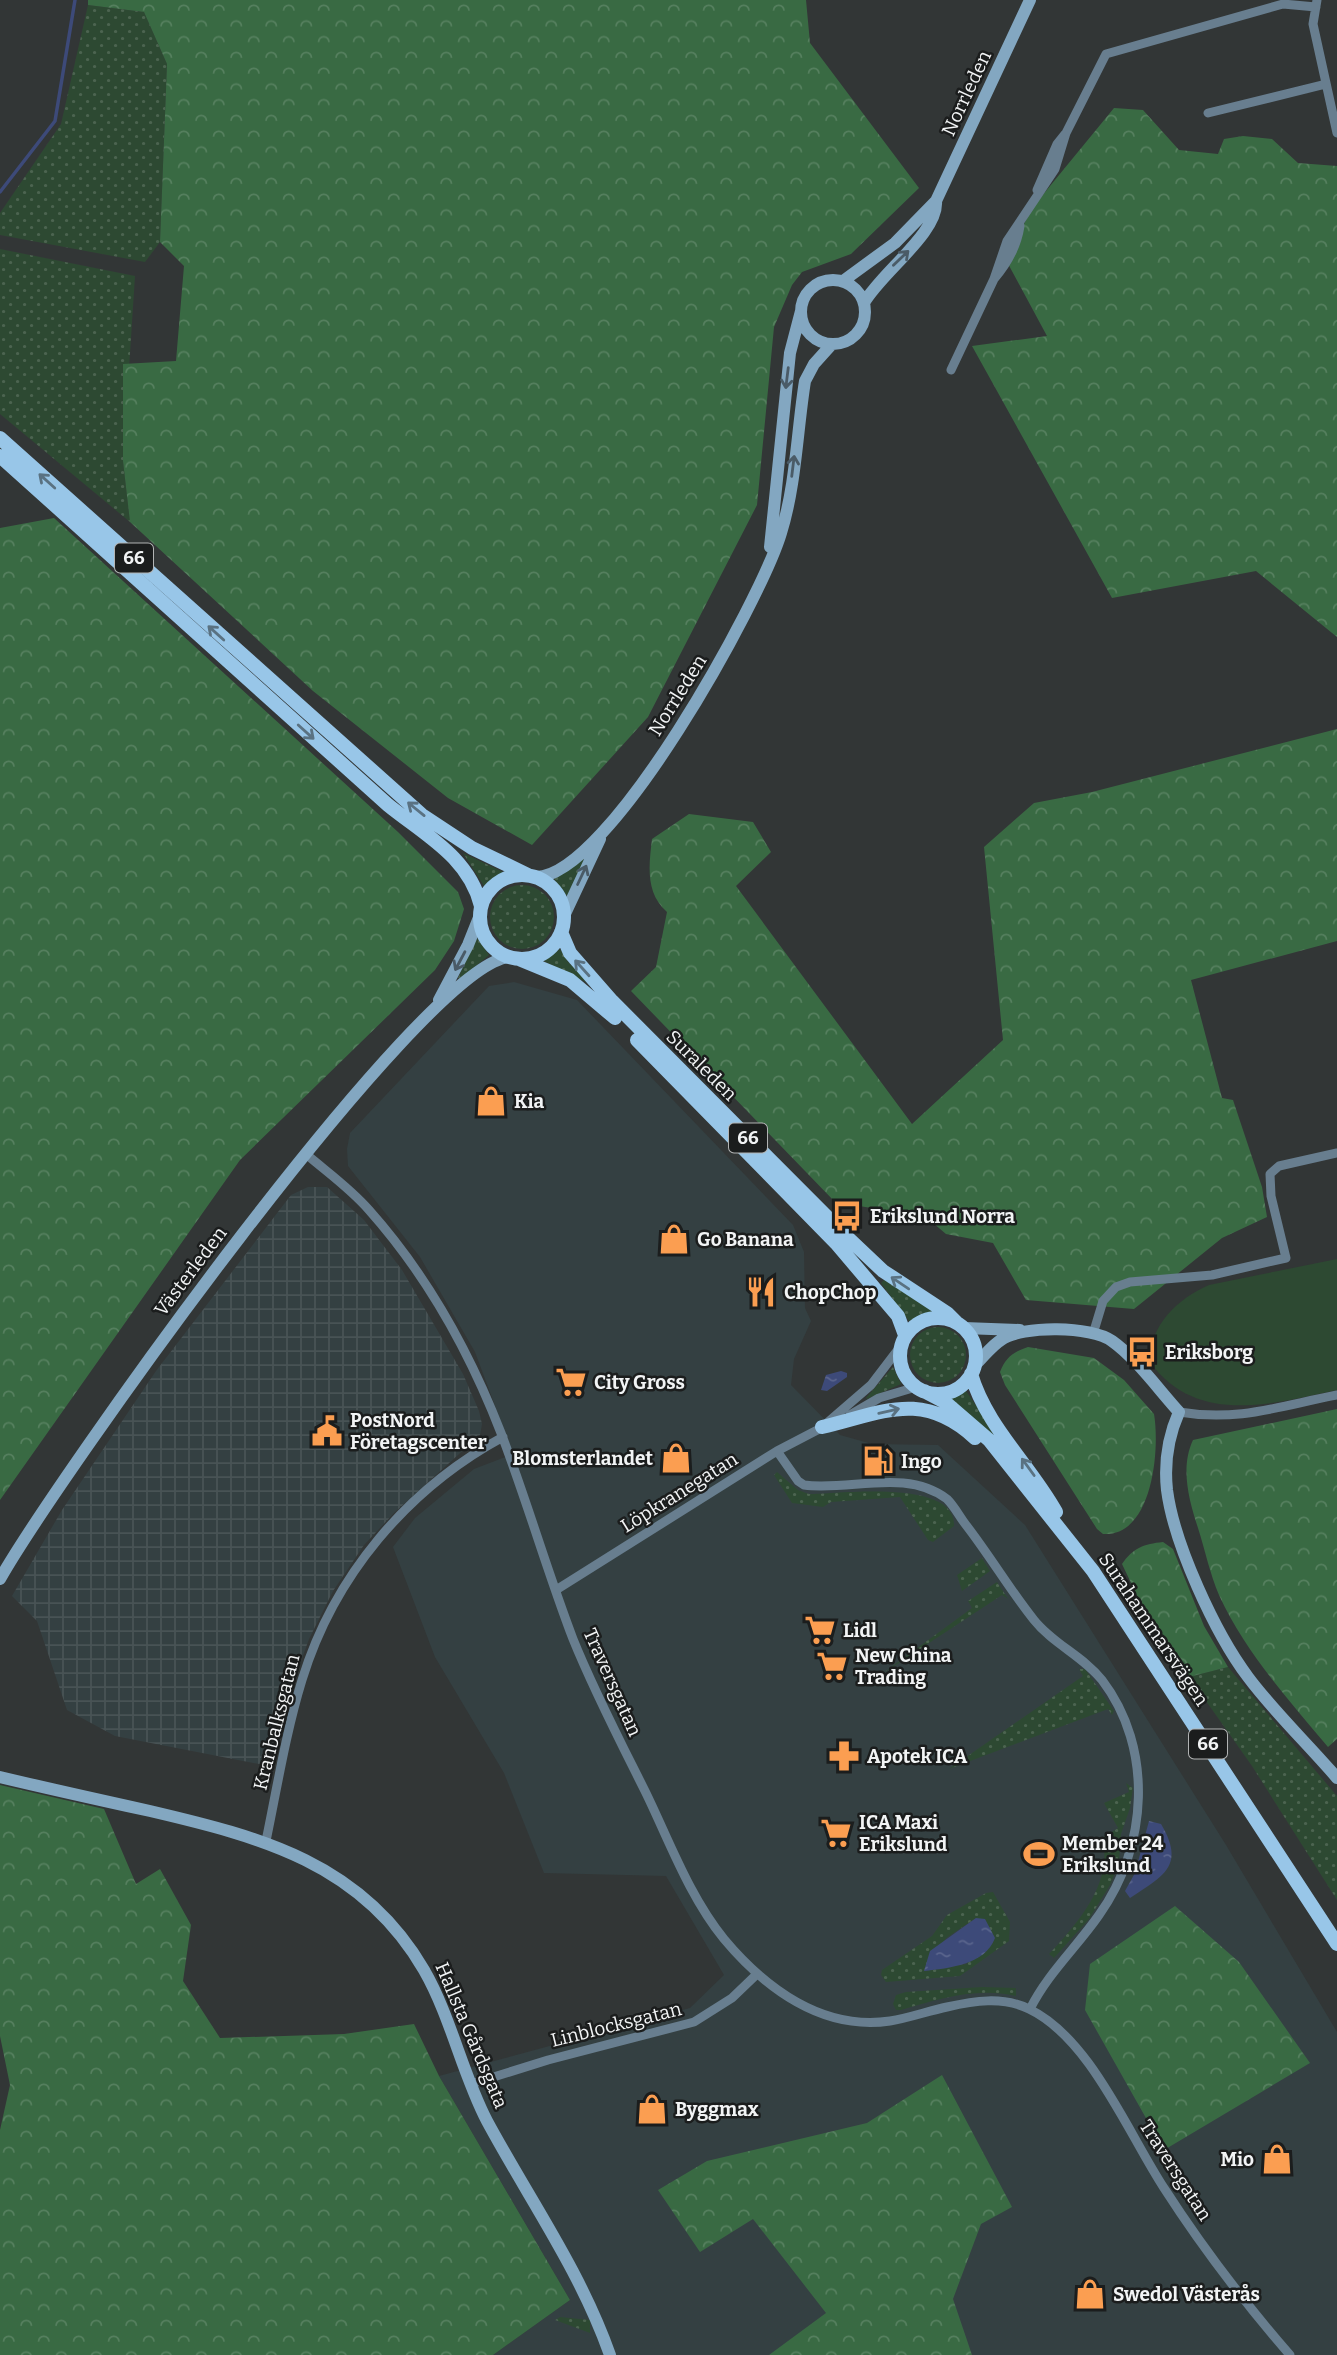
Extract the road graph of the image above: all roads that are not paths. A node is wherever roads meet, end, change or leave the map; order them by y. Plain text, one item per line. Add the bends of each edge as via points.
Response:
1 (1030, 0) edge
2 (1317, 4) edge
3 (1326, 84) junction
4 (1208, 113) dead end
5 (1337, 133) edge
6 (936, 201) junction
7 (843, 281) junction
8 (864, 303) junction
9 (801, 312) junction
10 (832, 344) junction
11 (951, 370) dead end
12 (0, 438) edge
13 (0, 456) edge
14 (768, 565) junction
15 (602, 835) junction
16 (532, 876) junction
17 (480, 911) junction
18 (564, 916) junction
19 (562, 932) junction
20 (514, 958) junction
21 (437, 1005) junction
22 (1337, 1153) edge
23 (306, 1154) junction
24 (960, 1325) junction
25 (1031, 1330) junction
26 (1093, 1334) junction
27 (903, 1341) junction
28 (972, 1370) junction
29 (920, 1389) junction
30 (1337, 1395) edge
31 (1179, 1412) junction
32 (822, 1427) junction
33 (503, 1437) junction
34 (777, 1451) junction
35 (1075, 1547) junction
36 (0, 1579) edge
37 (556, 1590) junction
38 (0, 1777) edge
39 (1337, 1777) edge
40 (266, 1841) junction
41 (1337, 1944) edge
42 (757, 1974) junction
43 (1030, 2009) junction
44 (471, 2084) junction
45 (610, 2355) edge
46 (1290, 2355) edge

1 - 6 street, Norrleden
2 - 3 street via 1313,24
2 - 11 street via 1283,4 1105,54 1021,224 1007,241
3 - 4 street
3 - 5 street
6 - 7 street, Norrleden via 895,243
8 -> 6 street, Norrleden via 883,275 931,225
7 - 8 street via 856,289
7 - 9 street via 828,280 814,286
8 - 10 street via 865,316 857,333
9 - 10 street via 810,334
9 -> 14 street, Norrleden via 790,353
14 -> 10 street, Norrleden via 781,533 806,381
16 -> 12 main road, 66 via 464,844 422,815
13 -> 17 main road, 66 via 388,805 451,854 475,884
14 - 15 street, Norrleden via 716,669 672,741
15 - 16 street, Norrleden via 556,872
18 -> 15 street, Norrleden
16 - 17 main road via 512,876 499,882 488,892
16 - 18 main road, 66 via 555,891
17 - 20 main road, 66 via 487,941
17 -> 21 street, Västerleden
18 - 19 main road
19 - 20 main road via 548,950 533,958
24 -> 19 main road, Suraleden / 66 via 883,1271 846,1236 612,1001 570,953
20 - 21 street, Västerleden via 480,967
20 - 27 main road, Suraleden / 66 via 570,980 604,1007 836,1243 898,1316
21 - 23 street, Västerleden
22 - 26 street via 1279,1166 1270,1174 1286,1258 1212,1275 1116,1287 1103,1301
23 - 33 street, Traversgatan via 368,1208 422,1279 468,1357
23 - 36 street, Västerleden via 179,1317
24 - 25 street
24 - 27 main road via 940,1317 922,1320
24 - 28 main road, 66 via 975,1347
25 - 26 street
25 - 28 street via 1001,1340
26 - 31 street via 1111,1340
27 - 29 main road, 66 via 901,1366
27 - 32 street, Löpkranegatan via 871,1385
28 - 29 main road via 960,1387 949,1392
35 -> 28 main road, Surahammarsvägen / 66 via 1040,1484 982,1404
29 - 32 street, Löpkranegatan via 878,1398
29 - 35 main road, Surahammarsvägen / 66 via 945,1402 989,1440
30 - 31 street via 1237,1417
31 - 39 street via 1167,1449 1167,1489 1171,1512 1208,1608 1250,1679
32 - 34 street, Löpkranegatan
32 -> 35 main road via 904,1407 937,1414 968,1432 1005,1467
33 - 37 street, Traversgatan
33 - 40 street, Kranbalksgatan via 460,1462 409,1505 370,1548 342,1590 320,1631 302,1681
34 - 37 street, Löpkranegatan
34 - 43 street via 804,1485 910,1484 947,1499 1035,1623 1102,1681 1129,1730 1139,1785 1136,1824 1120,1881 1101,1913 1046,1978
35 - 41 main road, Surahammarsvägen / 66
37 - 42 street, Traversgatan via 593,1686 694,1892 724,1938
38 - 40 street, Hallsta Gårdsgata
40 - 44 street, Hallsta Gårdsgata via 337,1879 397,1932 431,1982
42 - 43 street, Traversgatan via 790,2000 855,2021 891,2021 971,2001
42 - 44 street, Linblocksgatan via 732,1998 694,2022
43 - 46 street, Traversgatan via 1066,2035 1079,2051 1181,2214 1244,2302
44 - 45 street, Hallsta Gårdsgata via 486,2119 572,2266

